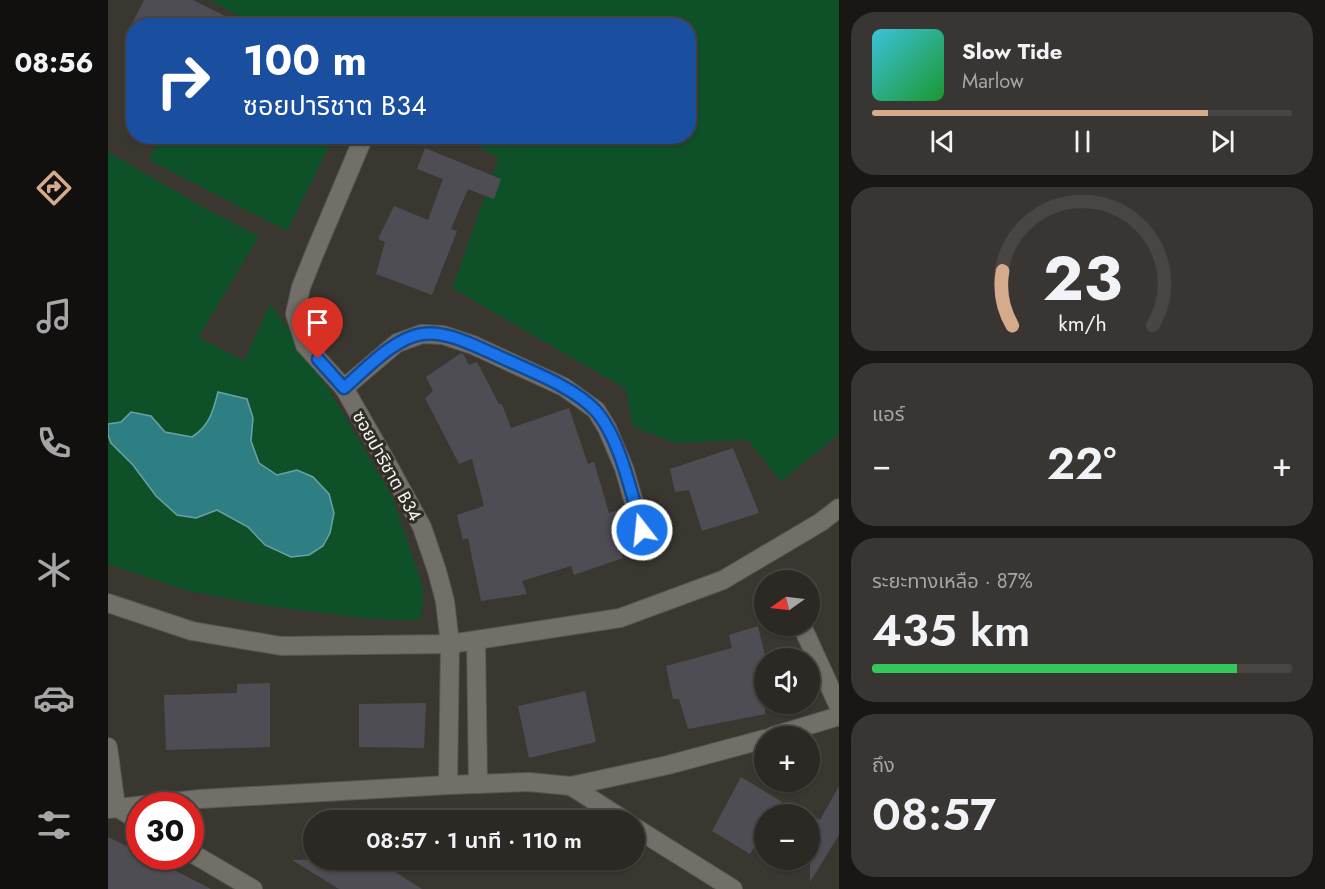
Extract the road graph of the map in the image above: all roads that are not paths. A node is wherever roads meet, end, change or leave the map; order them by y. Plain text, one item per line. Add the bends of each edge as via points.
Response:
1 (361, 144) edge
2 (344, 388) junction
3 (839, 508) edge
4 (648, 551) dead end
5 (108, 603) edge
6 (807, 636) edge
7 (476, 641) junction
8 (450, 644) junction
9 (839, 707) edge
10 (839, 716) edge
11 (806, 726) edge
12 (754, 742) edge
13 (108, 747) edge
14 (478, 784) junction
15 (448, 785) junction
16 (571, 786) junction
17 (112, 808) edge
18 (608, 810) edge
19 (126, 814) edge
20 (645, 834) edge
21 (204, 860) edge
22 (253, 889) edge
23 (733, 889) edge

1 - 2 street, ซอยปาริชาต B34 via 311,261 295,314 305,345
2 - 4 street via 397,343 422,334 443,335 473,345 564,387 596,410 607,428 624,468
2 - 8 street, ซอยปาริชาต B34 via 422,527 445,601
3 - 7 street via 723,580 620,618
5 - 8 street via 192,632 280,646
6 - 9 street
7 - 8 street
7 - 14 street
8 - 15 street, ซอยปาริชาต B34
10 - 11 street
12 - 16 street
13 - 17 street
14 - 15 street
14 - 16 street via 529,782
15 - 17 street
16 - 18 street
17 - 19 street
20 - 23 street
21 - 22 street

